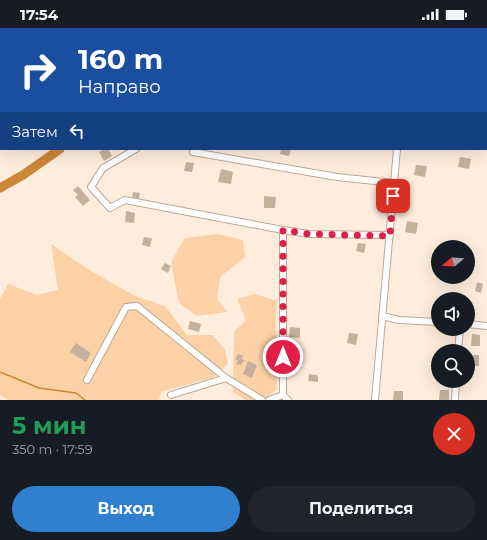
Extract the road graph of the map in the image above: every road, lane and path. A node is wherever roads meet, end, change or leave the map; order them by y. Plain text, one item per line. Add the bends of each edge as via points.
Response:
1 (134, 150) edge
2 (397, 150) edge
3 (193, 152) dead end
4 (394, 183) junction
5 (283, 230) junction
6 (390, 236) junction
7 (382, 316) junction
8 (431, 322) edge
9 (475, 325) edge
10 (487, 326) edge
11 (226, 378) junction
12 (87, 380) dead end
13 (456, 388) edge
14 (171, 395) dead end
15 (283, 395) junction
16 (262, 400) edge
17 (270, 400) edge
18 (288, 400) edge
19 (375, 400) edge
20 (455, 400) edge

1 - 5 street via 103,168 90,187 110,208 125,200
2 - 4 street
3 - 4 street via 337,177
4 - 6 street
5 - 6 street via 309,234
5 - 15 street
6 - 7 street
7 - 8 street via 399,320
7 - 19 street
9 - 10 street
11 - 12 street via 136,306 126,307
11 - 14 street
11 - 16 street
13 - 20 street
15 - 17 street
15 - 18 street

